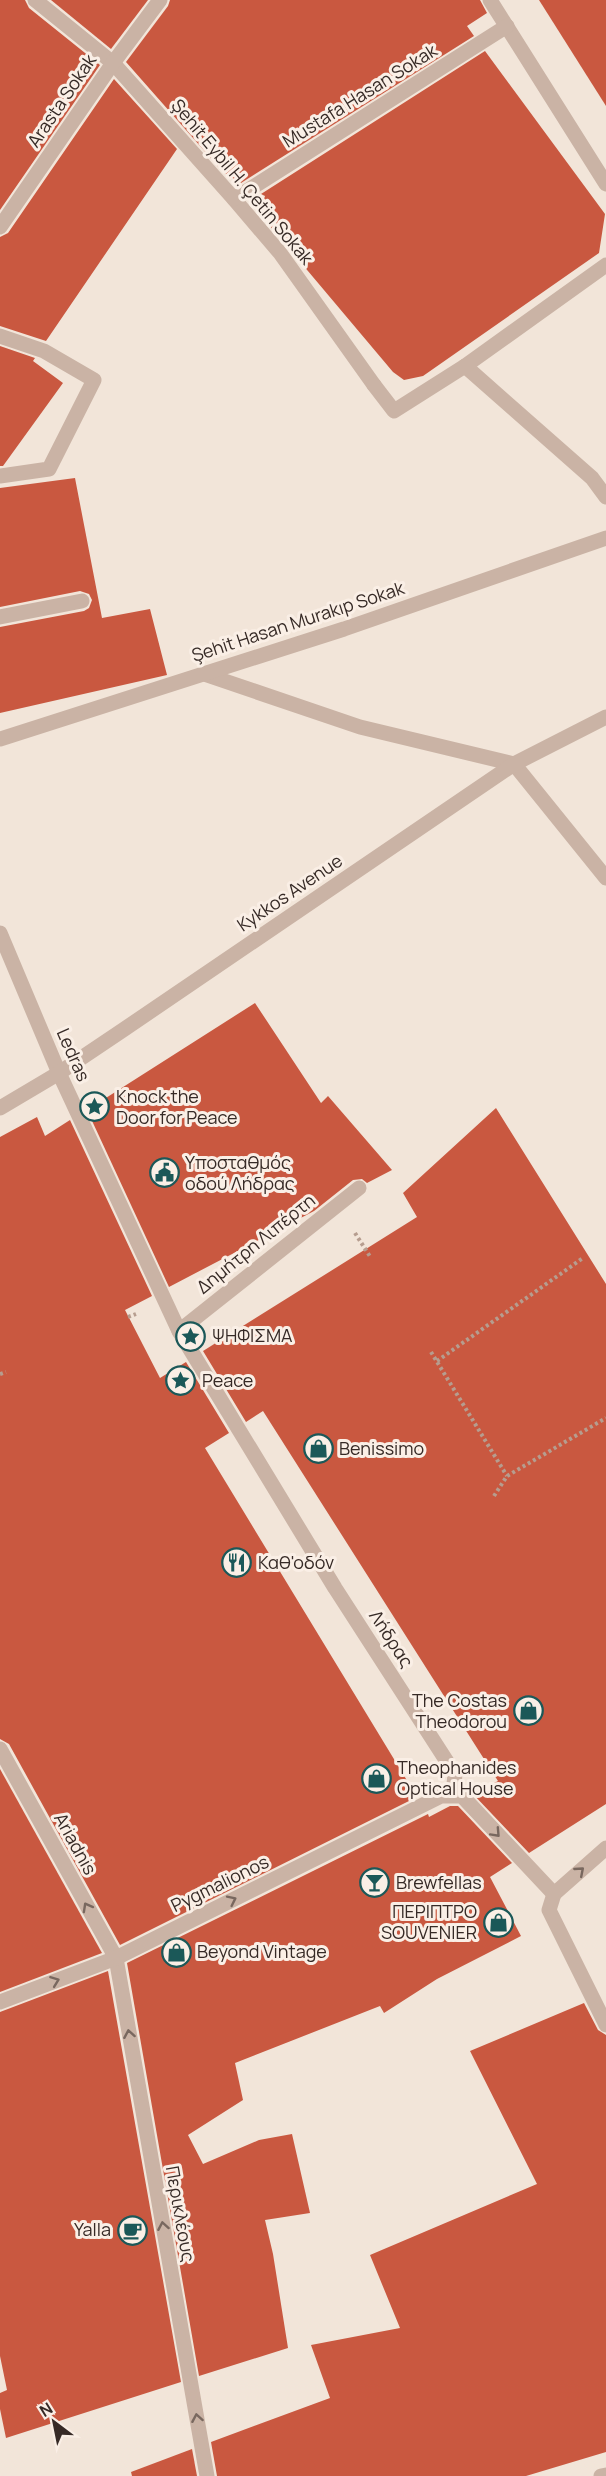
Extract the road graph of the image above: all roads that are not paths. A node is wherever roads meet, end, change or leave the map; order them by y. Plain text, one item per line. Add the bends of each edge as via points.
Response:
1 (35, 0) edge
2 (160, 0) edge
3 (490, 0) edge
4 (507, 26) junction
5 (113, 63) junction
6 (606, 184) edge
7 (234, 199) junction
8 (0, 227) edge
9 (606, 265) edge
10 (0, 336) edge
11 (465, 366) junction
12 (0, 476) edge
13 (606, 497) edge
14 (606, 538) edge
15 (82, 601) dead end
16 (0, 617) edge
17 (204, 674) junction
18 (606, 717) edge
19 (0, 739) edge
20 (513, 764) junction
21 (606, 878) edge
22 (0, 933) edge
23 (59, 1073) junction
24 (0, 1108) edge
25 (358, 1188) dead end
26 (146, 1255) joint
27 (179, 1331) junction
28 (0, 1749) edge
29 (453, 1795) junction
30 (606, 1848) edge
31 (554, 1894) junction
32 (116, 1958) junction
33 (0, 2002) edge
34 (604, 2018) edge
35 (606, 2475) edge
36 (207, 2476) edge
37 (602, 2476) edge

1 - 5 street, Şehit Eybil H. Çetin Sokak
2 - 5 street, Arasta Sokak
3 - 4 street
4 - 6 street
4 - 7 street, Mustafa Hasan Sokak
5 - 7 street, Şehit Eybil H. Çetin Sokak
5 - 8 street, Arasta Sokak
7 - 11 street, Şehit Eybil H. Çetin Sokak via 280,253 394,411
9 - 11 street
10 - 12 street via 44,351 94,380 49,469
11 - 13 street via 592,478
14 - 17 street, Şehit Hasan Murakıp Sokak
15 - 16 street
17 - 19 street, Şehit Hasan Murakıp Sokak
17 - 20 street via 360,727
18 - 20 street, Kykkos Avenue
20 - 21 street
20 - 23 street, Kykkos Avenue
22 - 23 street, Ledras
23 - 24 street, Kykkos Avenue
23 - 26 street, Ledras
25 - 27 street, Δημήτρη Λιπέρτη
26 - 27 street, Λήδρας
27 - 29 street, Λήδρας via 335,1588 455,1774
32 -> 28 street, Ariadnis
29 -> 31 street via 462,1796
32 -> 29 street, Pygmalionos via 441,1796
31 -> 30 street
31 - 34 street via 549,1910
33 -> 32 street, Pygmalionos
36 -> 32 street, Περικλέους
35 - 37 street

